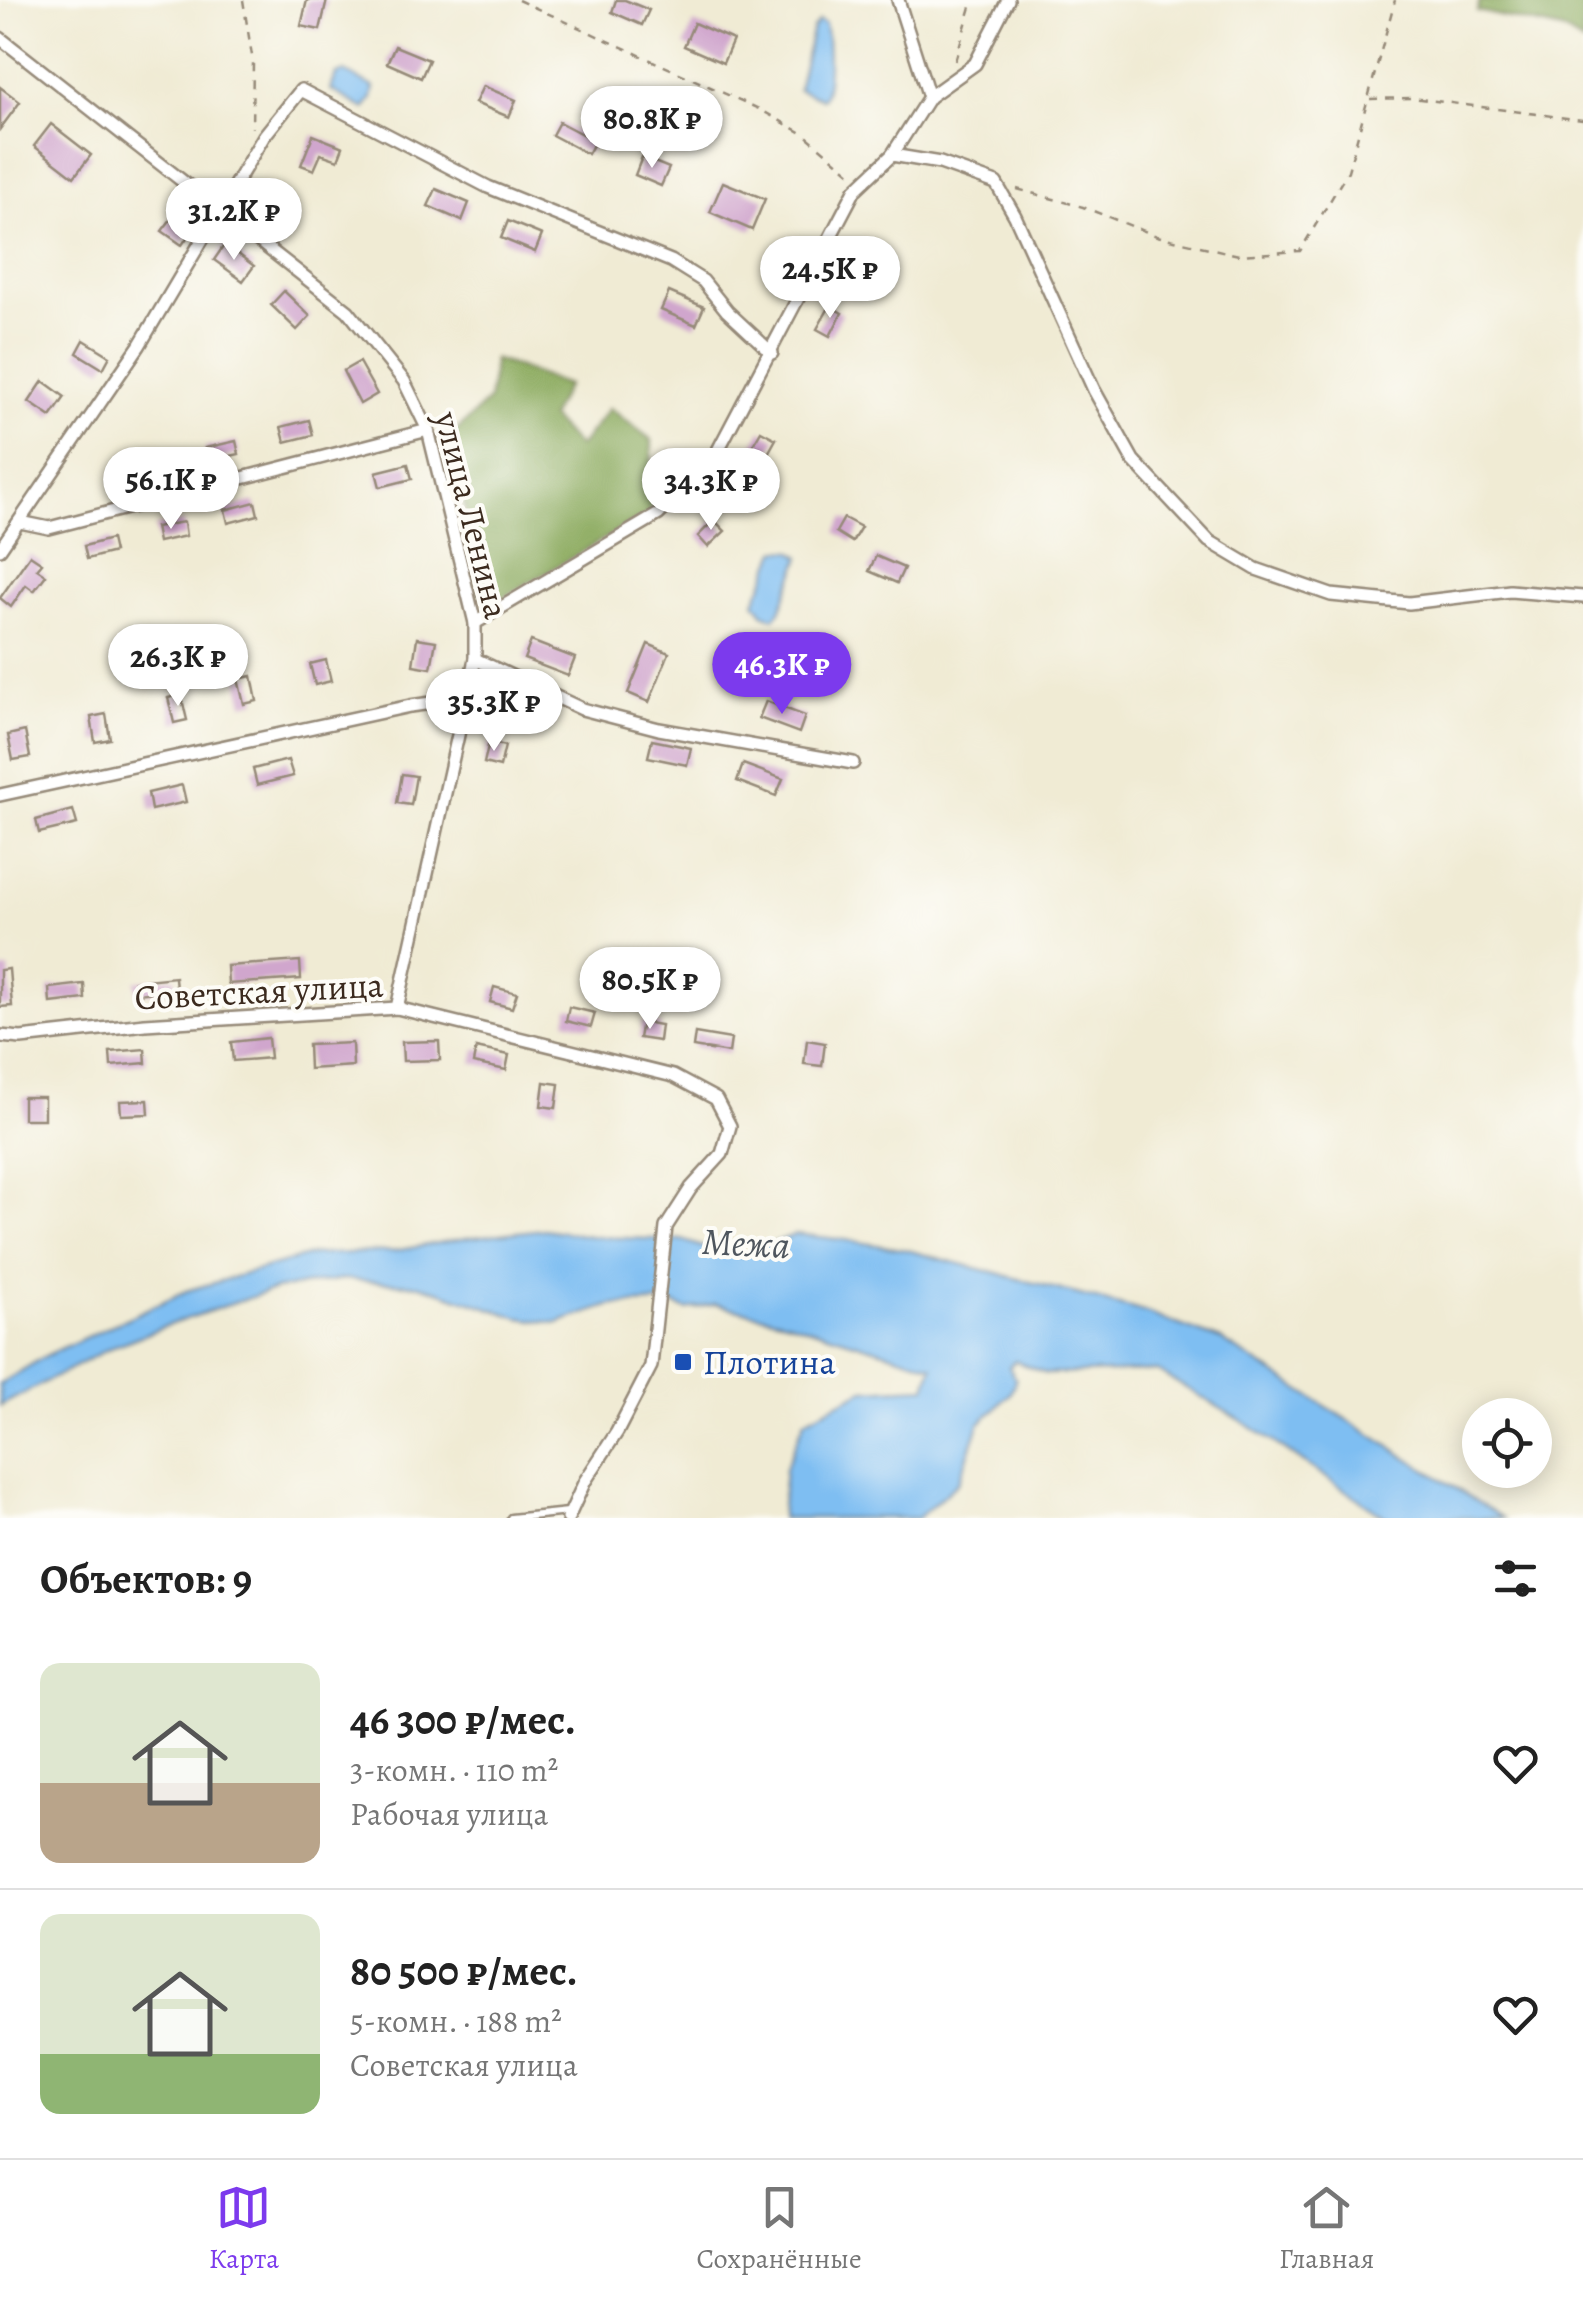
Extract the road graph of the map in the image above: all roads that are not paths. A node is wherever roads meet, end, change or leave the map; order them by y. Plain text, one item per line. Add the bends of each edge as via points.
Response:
1 (898, 0) edge
2 (1008, 0) edge
3 (0, 38) edge
4 (930, 97) junction
5 (892, 155) junction
6 (222, 211) junction
7 (772, 353) junction
8 (428, 430) junction
9 (20, 522) junction
10 (0, 548) edge
11 (1583, 597) edge
12 (476, 623) junction
13 (474, 660) junction
14 (468, 698) junction
15 (853, 763) dead end
16 (0, 795) edge
17 (397, 1008) junction
18 (0, 1036) edge
19 (569, 1515) edge
20 (511, 1518) edge

1 - 4 street
2 - 4 street via 975,64
3 - 6 street, улица Ленина
4 - 5 street
5 - 7 street via 861,182
5 - 11 street via 996,183 1133,460 1209,542 1256,570 1331,595 1409,603 1510,591
6 - 7 street via 264,136 301,90 488,187 671,262 703,281
6 - 8 street, улица Ленина via 348,311 404,381
6 - 9 street
7 - 12 street via 715,456 658,514
8 - 9 street via 49,528
8 - 12 street, улица Ленина
9 - 10 street
12 - 13 street, улица Ленина
13 - 14 street, улица Ленина
13 - 15 street via 582,709
14 - 16 street
14 - 17 street, улица Ленина
17 - 18 street, Советская улица
17 - 19 street, Советская улица via 672,1076 716,1099 730,1126 722,1154 666,1227 651,1366
19 - 20 lane

